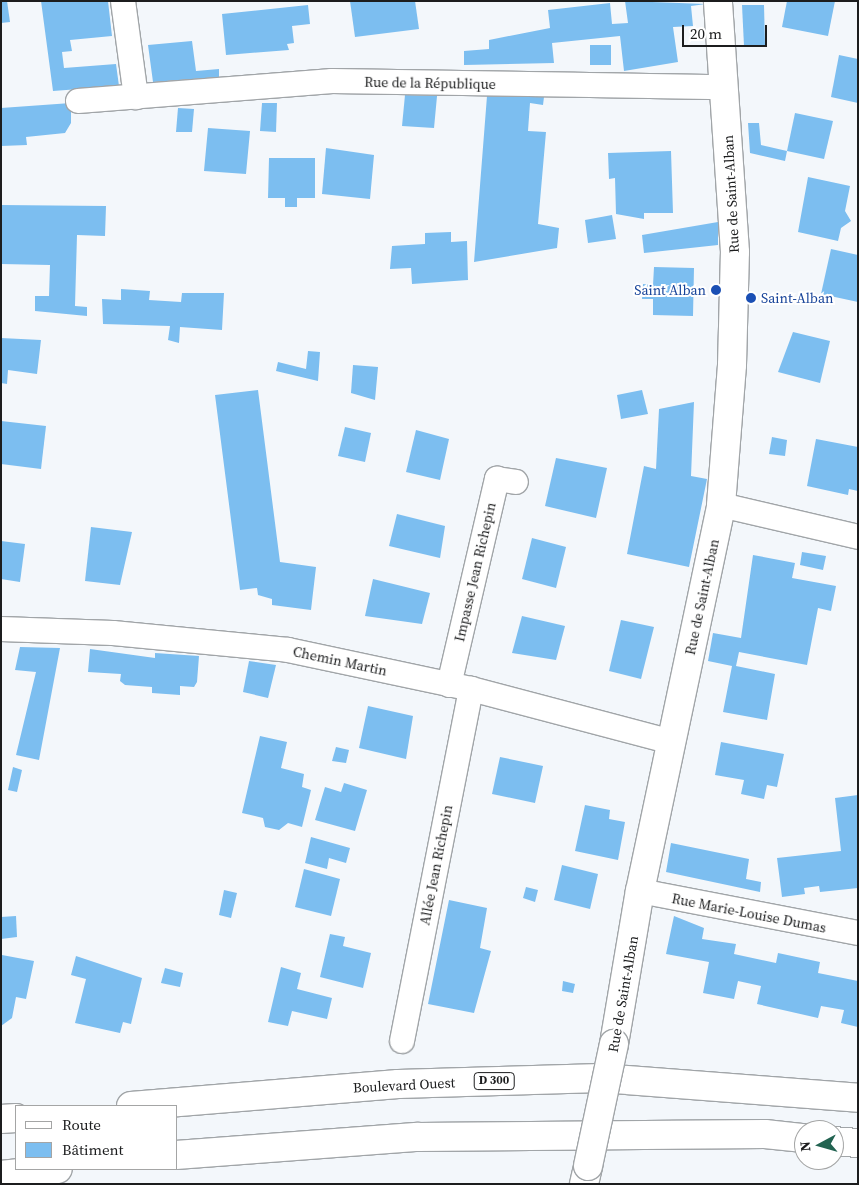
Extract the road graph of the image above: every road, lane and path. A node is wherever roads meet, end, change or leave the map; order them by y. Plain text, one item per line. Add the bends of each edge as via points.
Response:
1 (123, 1) edge
2 (718, 1) edge
3 (724, 87) junction
4 (136, 97) junction
5 (78, 101) dead end
6 (516, 482) dead end
7 (721, 505) junction
8 (858, 537) edge
9 (1, 629) edge
10 (460, 687) junction
11 (671, 742) junction
12 (640, 891) junction
13 (858, 933) edge
14 (402, 1041) dead end
15 (858, 1098) edge
16 (143, 1105) edge
17 (15, 1118) edge
18 (1, 1119) edge
19 (794, 1137) edge
20 (844, 1142) edge
21 (858, 1143) edge
22 (178, 1155) edge
23 (48, 1170) edge
24 (1, 1175) edge
25 (586, 1175) edge

1 - 4 street
2 - 3 main road, Rue de Saint-Alban
3 - 4 street, Rue de la République via 332,81
3 - 7 main road, Rue de Saint-Alban via 735,252 732,365
4 - 5 street, Rue de la République
6 - 10 street, Impasse Jean Richepin via 497,479
7 - 8 street
7 - 11 main road, Rue de Saint-Alban
9 - 10 street, Chemin Martin via 113,633 288,650
10 - 11 street, Chemin Martin
10 - 14 street, Allée Jean Richepin
11 - 12 main road, Rue de Saint-Alban
12 - 13 street, Rue Marie-Louise Dumas
12 - 25 main road, Rue de Saint-Alban, bridge via 614,1044
15 - 16 main road, Boulevard Ouest / D 300 via 601,1078 398,1084
17 - 18 main road
19 - 22 main road via 765,1134 418,1137
20 - 21 main road
23 - 24 main road

